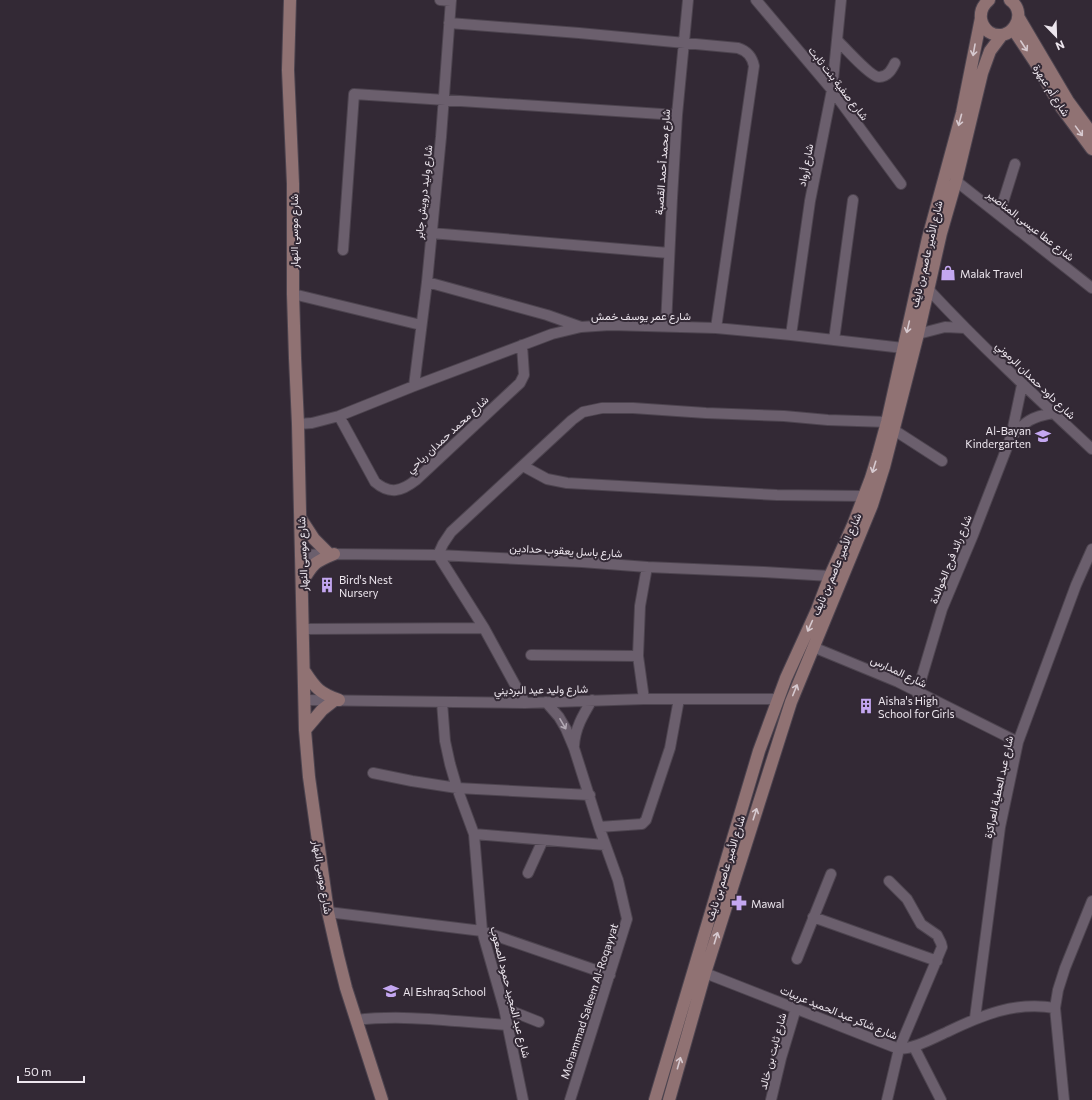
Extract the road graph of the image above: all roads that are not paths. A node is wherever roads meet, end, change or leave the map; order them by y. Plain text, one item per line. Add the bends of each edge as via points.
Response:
1 (290, 0) edge
2 (440, 0) edge
3 (688, 0) edge
4 (756, 0) edge
5 (841, 0) edge
6 (451, 1) edge
7 (1011, 1) edge
8 (984, 6) edge
9 (1019, 18) junction
10 (449, 23) junction
11 (1013, 29) junction
12 (1002, 35) junction
13 (838, 41) junction
14 (683, 44) junction
15 (895, 63) dead end
16 (832, 90) junction
17 (444, 100) junction
18 (677, 115) junction
19 (1092, 134) edge
20 (1092, 149) edge
21 (1015, 164) dead end
22 (956, 181) junction
23 (901, 184) dead end
24 (853, 200) dead end
25 (999, 215) junction
26 (431, 233) junction
27 (343, 250) dead end
28 (669, 253) junction
29 (427, 282) junction
30 (1092, 288) edge
31 (928, 289) junction
32 (293, 294) junction
33 (421, 325) junction
34 (666, 326) junction
35 (581, 327) junction
36 (716, 328) junction
37 (965, 328) junction
38 (918, 334) junction
39 (791, 335) junction
40 (834, 340) junction
41 (522, 345) junction
42 (903, 348) junction
43 (1022, 385) junction
44 (414, 386) junction
45 (1053, 413) junction
46 (339, 416) junction
47 (298, 424) junction
48 (890, 426) junction
49 (1010, 437) junction
50 (1092, 449) edge
51 (942, 461) dead end
52 (523, 466) junction
53 (864, 496) junction
54 (301, 519) junction
55 (1092, 549) edge
56 (331, 554) junction
57 (301, 555) junction
58 (438, 555) junction
59 (647, 568) junction
60 (830, 576) junction
61 (302, 582) junction
62 (484, 628) junction
63 (304, 629) junction
64 (813, 647) junction
65 (531, 655) dead end
66 (638, 656) junction
67 (305, 672) junction
68 (917, 693) junction
69 (644, 699) junction
70 (679, 699) junction
71 (777, 699) junction
72 (305, 700) junction
73 (337, 700) junction
74 (592, 700) junction
75 (442, 702) junction
76 (546, 702) junction
77 (525, 703) junction
78 (305, 730) junction
79 (1018, 742) junction
80 (574, 748) junction
81 (373, 773) dead end
82 (457, 788) junction
83 (590, 795) junction
84 (599, 827) junction
85 (474, 834) junction
86 (543, 840) junction
87 (605, 845) junction
88 (528, 873) dead end
89 (830, 874) dead end
90 (889, 881) dead end
91 (1092, 901) edge
92 (328, 912) junction
93 (813, 917) junction
94 (482, 931) junction
95 (797, 959) dead end
96 (937, 961) junction
97 (705, 973) junction
98 (610, 975) junction
99 (504, 1008) junction
100 (796, 1008) junction
101 (1055, 1008) junction
102 (975, 1018) junction
103 (356, 1020) junction
104 (539, 1022) dead end
105 (508, 1025) junction
106 (914, 1047) junction
107 (898, 1049) junction
108 (382, 1100) edge
109 (524, 1100) edge
110 (570, 1100) edge
111 (655, 1100) edge
112 (669, 1100) edge
113 (771, 1100) edge
114 (887, 1100) edge
115 (940, 1100) edge
116 (1064, 1100) edge

1 - 32 main road, شارع موسى النهار via 288,70 293,184
2 - 6 street
3 - 14 street, شارع محمد أحمد القصبة
4 - 16 street, شارع صفية بنت ثابت
5 - 13 street, شارع أرواد
6 - 10 street, شارع وليد درويش جابر
7 - 9 main road, شارع أم عبهرة via 1018,9
8 - 12 main road via 984,27 988,31
8 -> 42 main road, شارع الأمير عاصم بن نايف via 964,107 928,238
9 - 11 main road
9 - 19 main road, شارع أم عبهرة via 1068,101
10 - 14 street
10 - 17 street, شارع وليد درويش جابر
11 - 12 main road
11 -> 20 main road, شارع أم عبهرة via 1061,107
12 - 22 main road, شارع الأمير عاصم بن نايف via 986,60
13 - 15 street via 876,76 880,77 890,72
13 - 16 street, شارع أرواد
14 - 18 street, شارع محمد أحمد القصبة
14 - 36 street via 738,48 750,55 754,66
16 - 23 street, شارع صفية بنت ثابت
16 - 39 street, شارع أرواد via 810,201
17 - 18 street
17 - 26 street, شارع وليد درويش جابر
17 - 27 street via 354,94
18 - 28 street, شارع محمد أحمد القصبة
21 - 25 street
22 - 25 street, شارع عطا عيسى المناصير
22 - 31 main road, شارع الأمير عاصم بن نايف
24 - 40 street
25 - 30 street, شارع عطا عيسى المناصير
26 - 28 street
26 - 29 street, شارع وليد درويش جابر
28 - 34 street, شارع محمد أحمد القصبة
29 - 33 street, شارع وليد درويش جابر
29 - 35 street
31 - 37 street, شارع داود حمدان الرموني
31 - 38 main road, شارع الأمير عاصم بن نايف
32 - 33 street
32 - 47 main road, شارع موسى النهار
33 - 44 street, شارع وليد درويش جابر
34 - 35 street, شارع عمر يوسف خمش
34 - 36 street, شارع عمر يوسف خمش
35 - 41 street, شارع عمر يوسف خمش
36 - 39 street, شارع عمر يوسف خمش
37 - 38 street via 945,327
37 - 43 street, شارع داود حمدان الرموني
38 - 48 main road, شارع الأمير عاصم بن نايف
39 - 40 street, شارع عمر يوسف خمش
40 - 42 street, شارع عمر يوسف خمش
41 - 44 street, شارع عمر يوسف خمش
41 - 46 street, شارع محمد حمدان رباحي via 524,375 520,383 416,480 404,488 392,490 375,482
42 - 48 main road, شارع الأمير عاصم بن نايف
43 - 45 street, شارع داود حمدان الرموني
43 - 49 street, شارع رائد فرج الخوالدة
44 - 46 street, شارع عمر يوسف خمش
45 - 49 street, شارع رائد فرج الخوالدة via 1037,416
45 - 50 street, شارع داود حمدان الرموني
46 - 47 street, شارع عمر يوسف خمش
47 - 54 main road, شارع موسى النهار
48 - 51 street
48 - 52 street via 784,416 633,408 593,409 572,420
48 -> 53 main road, شارع الأمير عاصم بن نايف
48 - 64 main road, شارع الأمير عاصم بن نايف via 884,466 872,505
49 - 68 street, شارع رائد فرج الخوالدة via 942,609
52 - 53 street via 547,478 567,483 777,495
52 - 58 street via 451,532
53 - 60 main road, شارع الأمير عاصم بن نايف
54 - 56 main road via 314,539
54 - 57 main road, شارع موسى النهار
55 - 79 street, شارع عبد العطية العراكزة via 1076,585
56 - 57 street, شارع باسل يعقوب حدادين
56 - 58 street, شارع باسل يعقوب حدادين
56 - 61 main road via 318,560
57 - 61 main road, شارع موسى النهار
58 - 59 street, شارع باسل يعقوب حدادين
58 - 62 street
59 - 60 street, شارع باسل يعقوب حدادين
59 - 66 street via 640,606
60 -> 71 main road, شارع الأمير عاصم بن نايف
61 - 63 main road, شارع موسى النهار
62 - 63 street
62 - 77 street
63 - 67 main road, شارع موسى النهار
64 - 68 street, شارع المدارس via 898,682
97 -> 64 main road, شارع الأمير عاصم بن نايف via 791,702
65 - 66 street
66 - 69 street
67 - 72 main road, شارع موسى النهار
67 - 73 main road via 319,690
68 - 79 street, شارع المدارس
69 - 70 street, شارع وليد عيد البرديني
69 - 74 street, شارع وليد عيد البرديني
70 - 71 street, شارع وليد عيد البرديني
70 - 84 street via 670,748 646,820 642,824
71 - 111 main road, شارع الأمير عاصم بن نايف via 759,750
72 - 73 street, شارع وليد عيد البرديني
72 - 78 main road, شارع موسى النهار
73 - 75 street, شارع وليد عيد البرديني
73 - 78 main road via 322,710
74 - 76 street, شارع وليد عيد البرديني
74 - 80 street, Mohammad Saleem Al-Roqayyat via 577,727
75 - 77 street, شارع وليد عيد البرديني
75 - 82 street, شارع عبد المجيد حمود الصعوب via 445,741
76 - 77 street, شارع وليد عيد البرديني
76 -> 80 street, Mohammad Saleem Al-Roqayyat via 559,717
78 - 92 main road, شارع موسى النهار
79 - 102 street, شارع عبد العطية العراكزة via 1000,827
80 - 83 street, Mohammad Saleem Al-Roqayyat
81 - 82 street
82 - 83 street
82 - 85 street, شارع عبد المجيد حمود الصعوب
83 - 84 street, Mohammad Saleem Al-Roqayyat
84 - 87 street, Mohammad Saleem Al-Roqayyat
85 - 86 street
85 - 94 street, شارع عبد المجيد حمود الصعوب
86 - 87 street
86 - 88 street
87 - 98 street, Mohammad Saleem Al-Roqayyat via 618,880 627,920
89 - 93 street
90 - 96 street via 907,899 921,924 940,939 942,948
91 - 101 street via 1058,990
92 - 94 street
92 - 103 main road, شارع موسى النهار
93 - 95 street
93 - 96 street
94 - 98 street
94 - 99 street, شارع عبد المجيد حمود الصعوب
96 - 107 street
97 - 100 street, شارع شاكر عبد الحميد عربيات
112 -> 97 main road, شارع الأمير عاصم بن نايف
98 - 110 street, Mohammad Saleem Al-Roqayyat
99 - 104 street
99 - 105 street, شارع عبد المجيد حمود الصعوب
100 - 107 street, شارع شاكر عبد الحميد عربيات
100 - 113 street, شارع ثابت بن خالد
101 - 102 street, شارع شاكر عبد الحميد عربيات via 1039,1005 1022,1006
101 - 116 street
102 - 106 street, شارع شاكر عبد الحميد عربيات
103 - 105 street via 405,1018
103 - 108 main road, شارع موسى النهار
105 - 109 street, شارع عبد المجيد حمود الصعوب
106 - 107 street, شارع شاكر عبد الحميد عربيات
106 - 115 street
107 - 114 street

